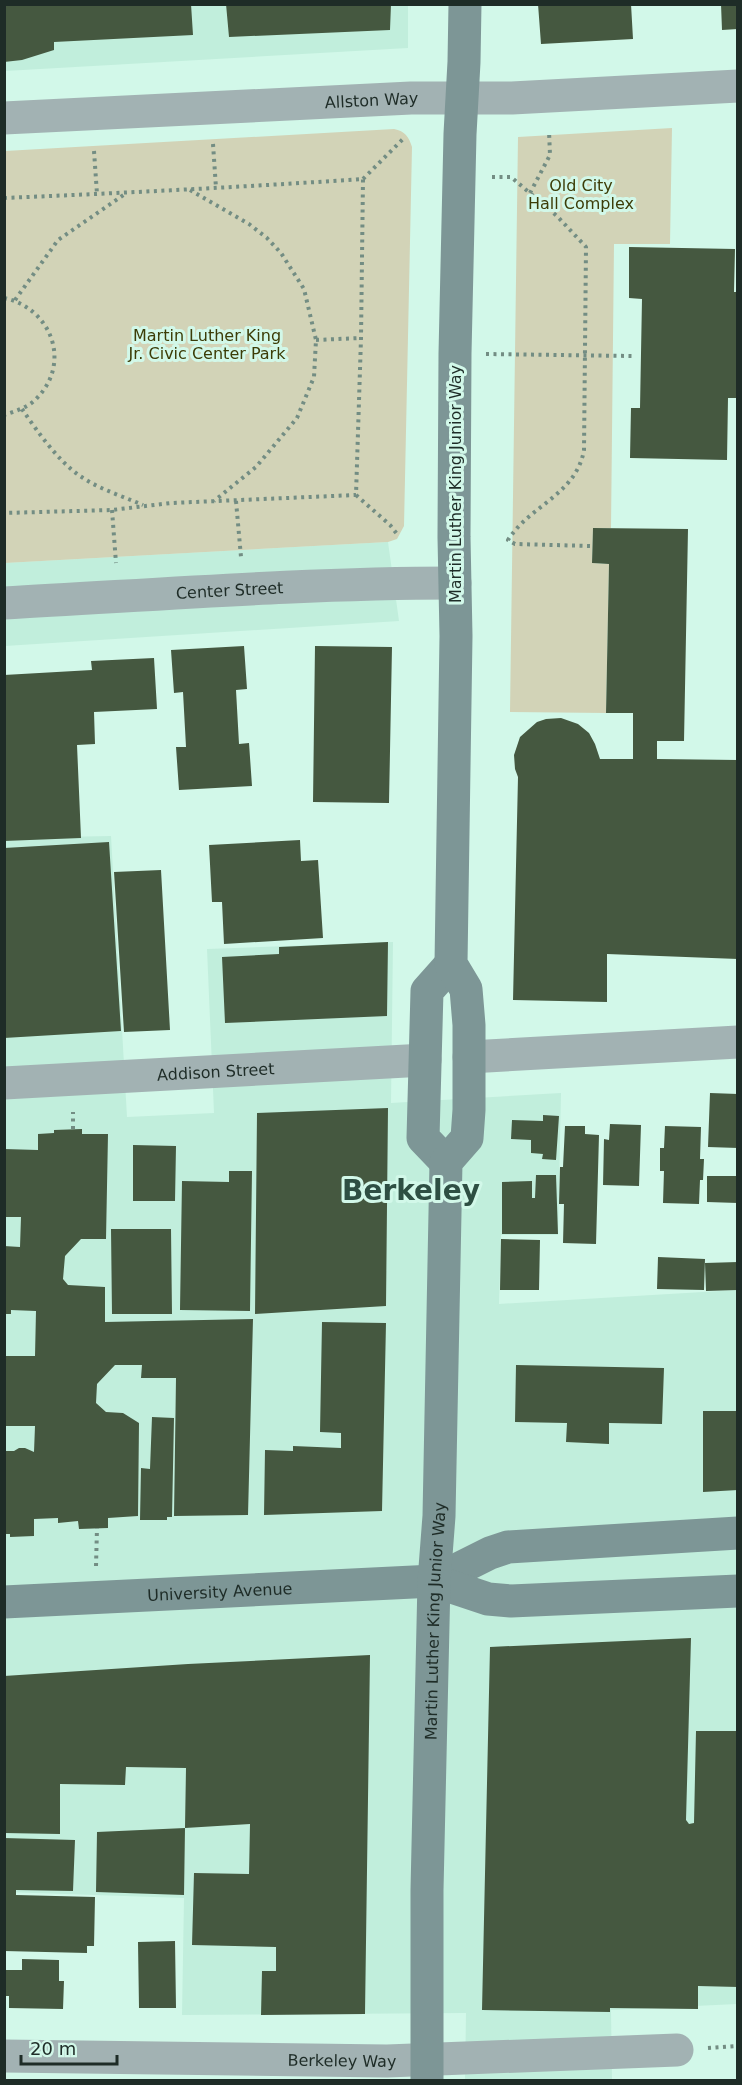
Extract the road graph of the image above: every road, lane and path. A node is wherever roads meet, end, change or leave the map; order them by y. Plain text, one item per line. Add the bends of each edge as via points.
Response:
1 (465, 4) edge
2 (738, 86) edge
3 (462, 99) junction
4 (4, 118) edge
5 (549, 131) dead end
6 (403, 139) dead end
7 (213, 144) dead end
8 (94, 151) dead end
9 (510, 177) dead end
10 (363, 179) junction
11 (216, 188) junction
12 (189, 190) junction
13 (530, 192) junction
14 (128, 193) junction
15 (97, 194) junction
16 (4, 198) edge
17 (4, 298) edge
18 (15, 300) junction
19 (361, 338) junction
20 (316, 340) junction
21 (455, 354) junction
22 (632, 356) dead end
23 (585, 357) junction
24 (22, 409) junction
25 (4, 415) edge
26 (356, 495) junction
27 (214, 501) junction
28 (236, 501) junction
29 (144, 505) junction
30 (112, 510) junction
31 (4, 513) edge
32 (397, 534) dead end
33 (590, 546) dead end
34 (455, 583) junction
35 (243, 590) junction
36 (118, 597) junction
37 (4, 603) edge
38 (451, 964) junction
39 (738, 1042) edge
40 (469, 1057) junction
41 (425, 1060) junction
42 (4, 1083) edge
43 (446, 1162) junction
44 (738, 1533) edge
45 (434, 1581) junction
46 (738, 1591) edge
47 (4, 1602) edge
48 (677, 2050) dead end
49 (4, 2056) edge
50 (427, 2070) edge

1 - 3 street, Martin Luther King Junior Way
2 - 3 street, Allston Way
3 - 4 street, Allston Way via 411,98
3 - 21 street, Martin Luther King Junior Way
5 - 13 path via 550,155
6 - 10 path
7 - 11 path
8 - 15 path
9 - 13 path
10 - 11 path
10 - 19 path
11 - 12 path
12 - 14 path
12 - 20 path via 249,224 281,253 304,289
13 - 23 path via 586,247
14 - 15 path
14 - 18 path via 58,240
15 - 16 path
17 - 18 path
18 - 24 path via 43,320 55,352 47,385 37,399
19 - 20 path
19 - 26 path
20 - 27 path via 314,377 297,418 256,467
21 - 23 path
21 - 34 street, Martin Luther King Junior Way
22 - 23 path
23 - 33 path via 581,465 562,490 517,526 508,540 515,544
24 - 25 path
24 - 29 path via 39,435 78,475
26 - 28 path
26 - 32 path
27 - 28 path
27 - 29 path
28 - 35 path
29 - 30 path
30 - 31 path
30 - 36 path
34 - 35 street, Center Street
34 - 38 street, Martin Luther King Junior Way
35 - 36 street, Center Street
36 - 37 street, Center Street
38 - 40 street via 466,989
38 - 41 street via 427,991
39 - 40 street
40 - 43 street via 467,1138
41 - 42 street, Addison Street
41 - 43 street via 423,1138
43 - 45 street, Martin Luther King Junior Way via 439,1516
44 - 45 street, University Avenue via 508,1547
45 - 46 street, University Avenue via 488,1599 511,1601
45 - 47 street, University Avenue
45 - 50 street, Martin Luther King Junior Way
48 - 50 street, Berkeley Way
49 - 50 street, Berkeley Way via 387,2061

